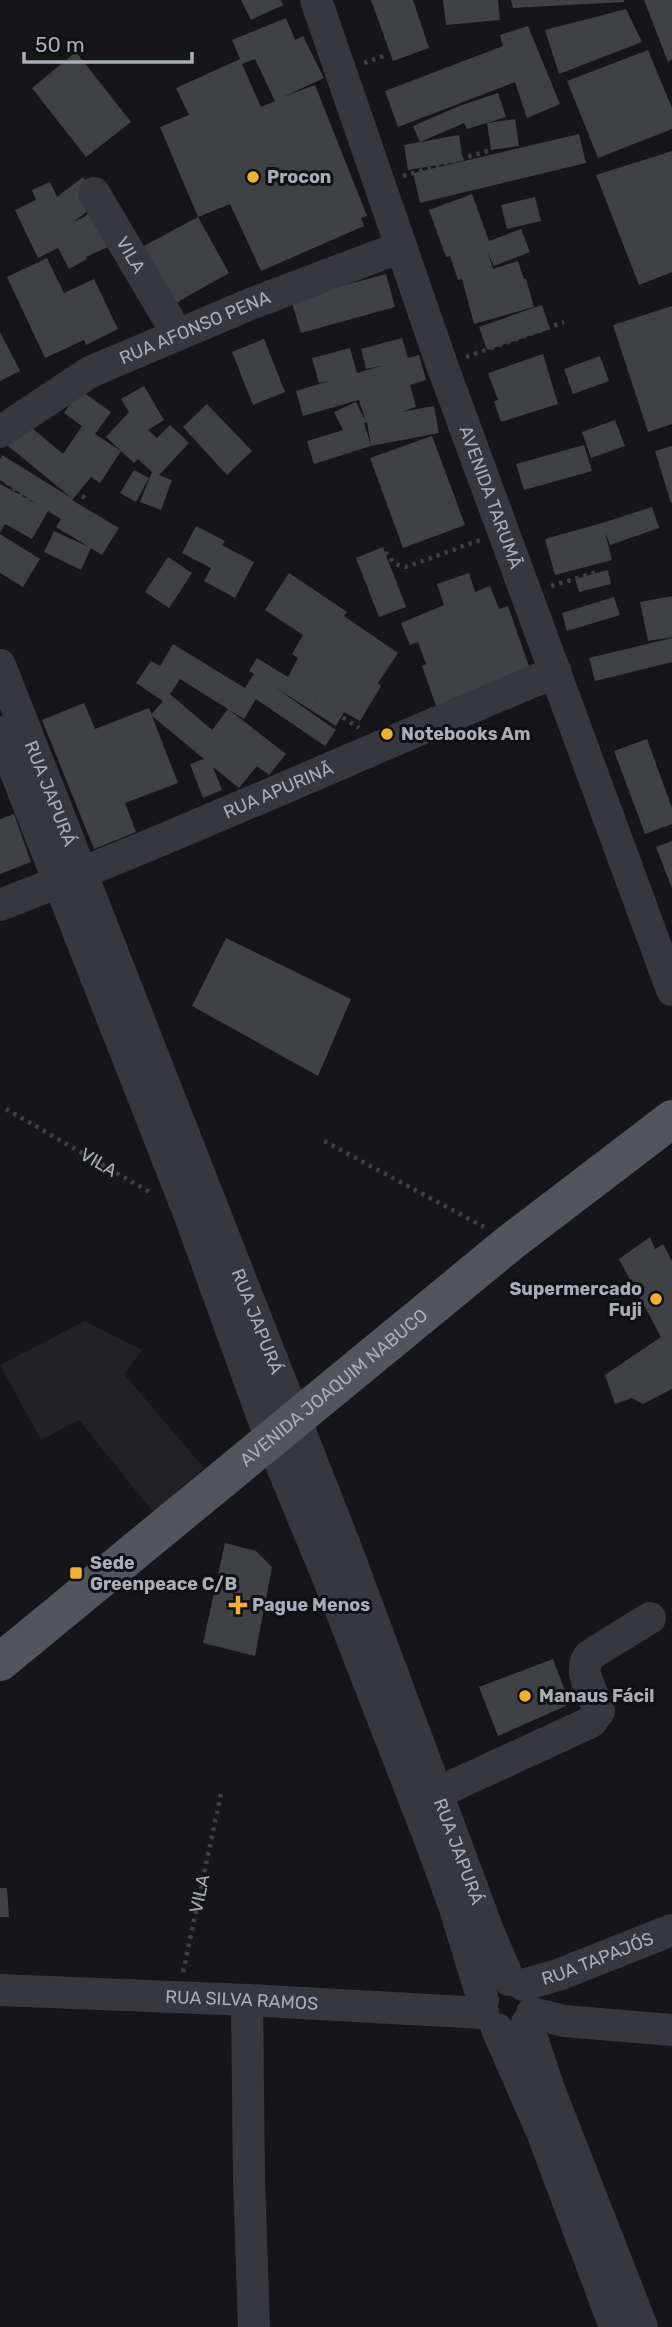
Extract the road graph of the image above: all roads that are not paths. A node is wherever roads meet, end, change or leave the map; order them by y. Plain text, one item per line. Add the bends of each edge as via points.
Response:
1 (316, 0) edge
2 (94, 192) dead end
3 (398, 237) junction
4 (168, 318) junction
5 (87, 364) junction
6 (2, 423) edge
7 (0, 665) edge
8 (556, 672) junction
9 (0, 732) edge
10 (69, 878) junction
11 (0, 905) edge
12 (672, 990) edge
13 (669, 1124) edge
14 (283, 1431) junction
15 (650, 1618) dead end
16 (0, 1662) edge
17 (437, 1793) junction
18 (672, 1930) edge
19 (0, 1990) edge
20 (247, 2000) junction
21 (508, 2006) junction
22 (672, 2030) edge
23 (254, 2327) edge
24 (615, 2327) edge
25 (642, 2327) edge

1 - 3 street, AVENIDA TARUMÃ
2 - 4 street, VILA
3 - 4 street, RUA AFONSO PENA
3 - 5 street, RUA AFONSO PENA via 265,298 152,344
3 - 8 street, AVENIDA TARUMÃ
4 - 5 street, RUA AFONSO PENA
5 - 6 street, RUA AFONSO PENA via 49,376
7 - 10 street, RUA JAPURÁ
8 - 10 street, RUA APURINÃ
8 - 12 street, AVENIDA TARUMÃ
9 - 10 street, RUA JAPURÁ
10 - 11 street, RUA APURINÃ
10 - 14 street, RUA JAPURÁ
10 - 14 street, RUA JAPURÁ via 190,1216
13 - 14 main road, AVENIDA JOAQUIM NABUCO via 511,1242
14 - 16 main road, AVENIDA JOAQUIM NABUCO
14 - 17 street, RUA JAPURÁ via 352,1563
14 - 21 street, RUA JAPURÁ via 329,1580 454,1905
15 - 17 street via 585,1661 584,1673 599,1711 591,1722
17 - 21 street, RUA JAPURÁ via 495,1949
18 - 21 street, RUA TAPAJÓS via 558,1975
19 - 20 street, RUA SILVA RAMOS
20 - 21 street, RUA SILVA RAMOS
20 - 23 street
21 - 22 street, RUA SILVA RAMOS via 564,2021
21 - 24 street, RUA JAPURÁ via 542,2132
21 - 25 street, RUA JAPURÁ via 549,2089

